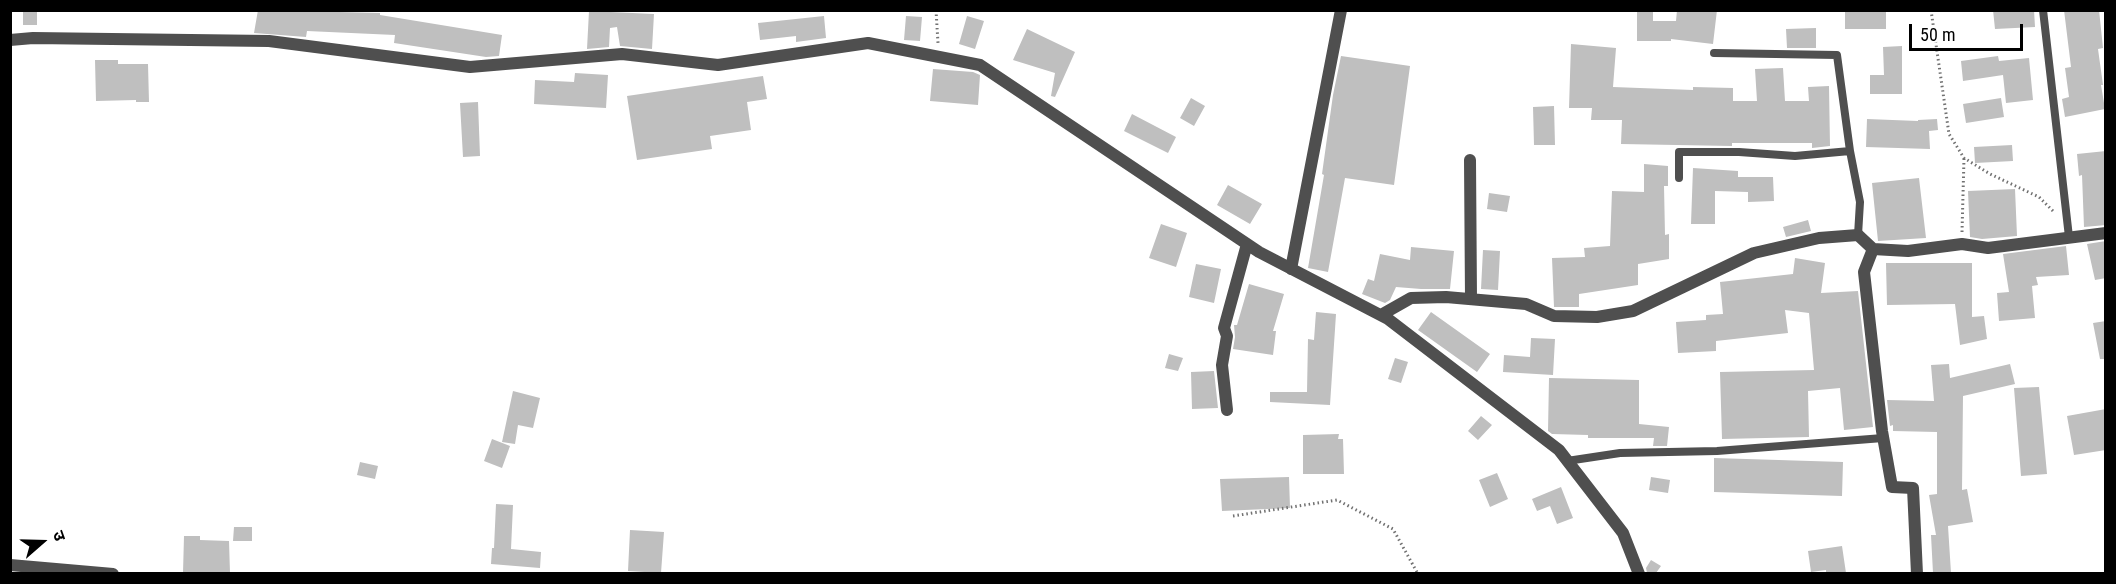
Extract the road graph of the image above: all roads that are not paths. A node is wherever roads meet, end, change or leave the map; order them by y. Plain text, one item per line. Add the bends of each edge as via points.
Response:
1 (1341, 10) edge
2 (2043, 10) edge
3 (10, 40) edge
4 (1714, 53) dead end
5 (1850, 151) junction
6 (1470, 160) dead end
7 (1679, 178) dead end
8 (2106, 232) edge
9 (1858, 236) junction
10 (2069, 237) junction
11 (1247, 244) junction
12 (1873, 249) junction
13 (1291, 268) junction
14 (1471, 299) junction
15 (1381, 315) junction
16 (1227, 410) dead end
17 (1883, 438) junction
18 (1567, 461) junction
19 (10, 566) edge
20 (112, 573) edge
21 (1639, 573) edge
22 (1917, 573) edge

1 - 13 street
2 - 10 lane
3 - 11 street via 269,41 470,67 622,54 718,65 868,43 980,65
4 - 5 lane via 1837,56
5 - 7 lane via 1795,156 1679,152
5 - 9 lane via 1860,202
6 - 14 street
8 - 10 street
9 - 12 street
9 - 14 street via 1819,238 1754,253 1633,311 1597,317 1554,316 1526,304
10 - 12 street via 1988,248 1962,244 1908,251
11 - 13 street
11 - 16 street via 1224,327 1227,336 1222,365
12 - 17 street via 1864,272
13 - 15 street
14 - 15 street via 1411,298
15 - 18 street via 1559,450
17 - 18 lane via 1717,451 1620,453
17 - 22 street via 1892,487 1913,488
18 - 21 street via 1623,533
19 - 20 street

